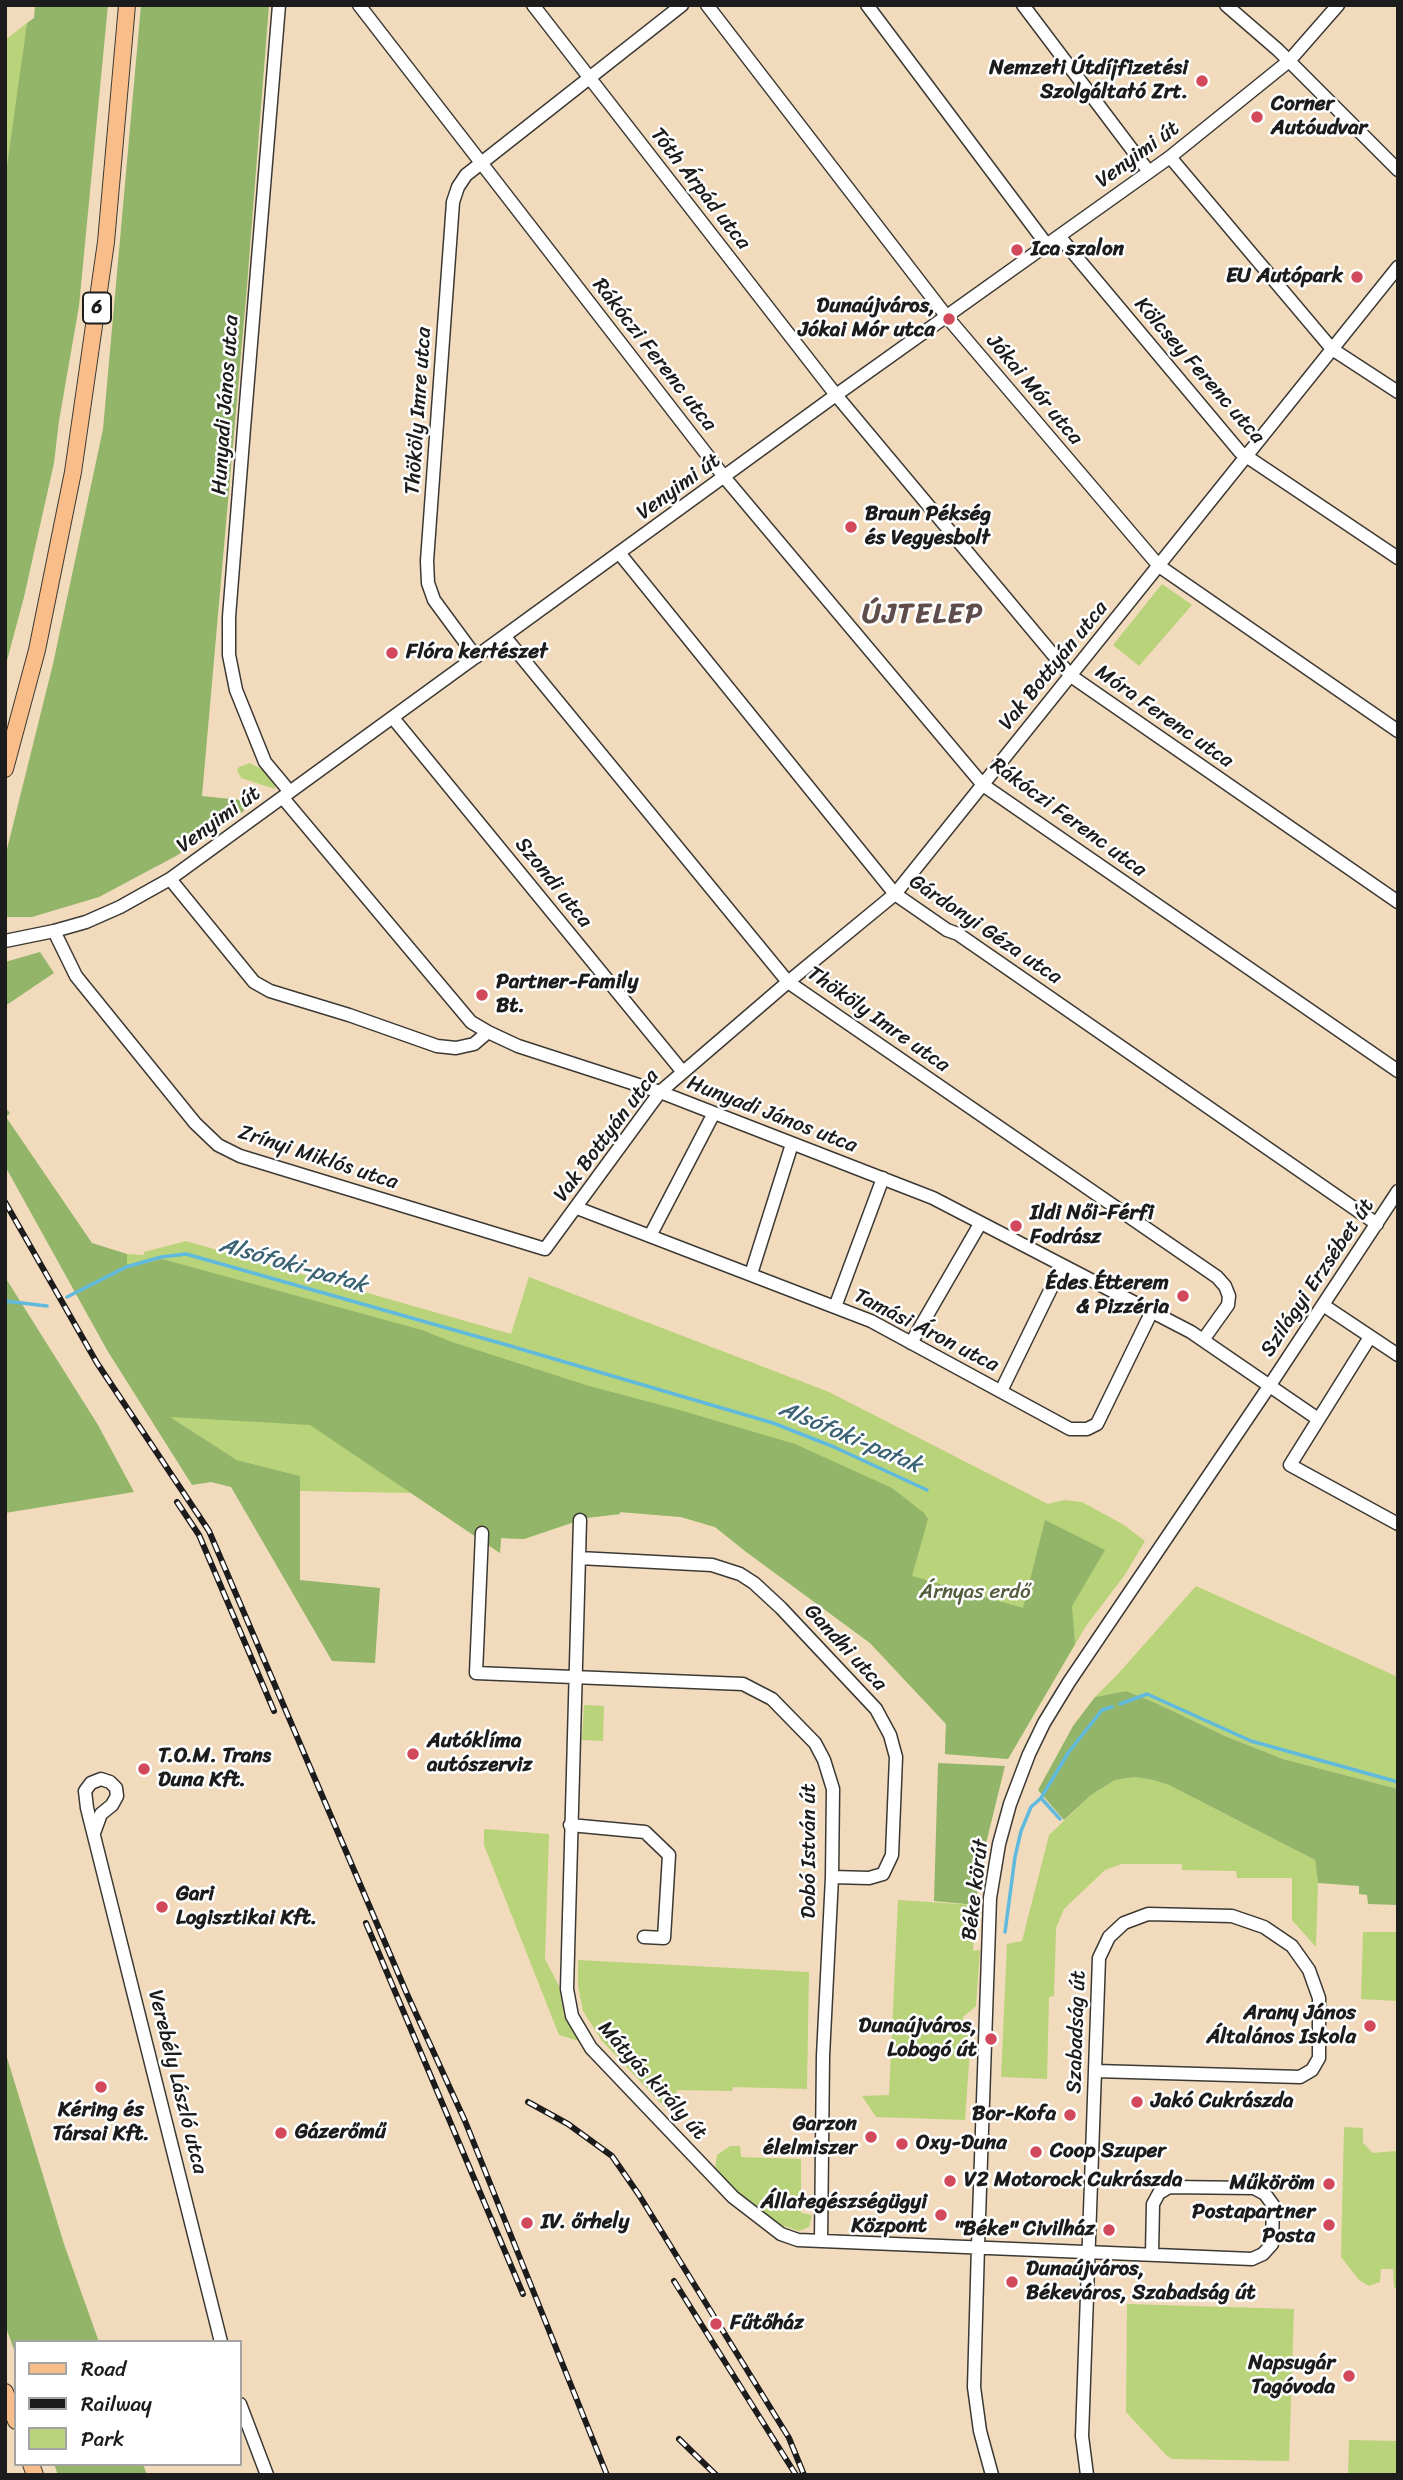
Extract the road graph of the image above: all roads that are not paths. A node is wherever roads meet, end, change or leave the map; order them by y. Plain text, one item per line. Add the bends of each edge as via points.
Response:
1 (127, 5) edge
2 (279, 5) edge
3 (359, 5) edge
4 (533, 5) edge
5 (682, 5) edge
6 (707, 5) edge
7 (867, 5) edge
8 (1023, 5) edge
9 (1226, 5) edge
10 (1338, 5) edge
11 (1289, 61) junction
12 (589, 78) junction
13 (1170, 157) junction
14 (480, 164) junction
15 (1398, 170) edge
16 (1149, 172) junction
17 (1059, 236) junction
18 (1047, 245) junction
19 (1398, 267) edge
20 (947, 317) junction
21 (1332, 349) junction
22 (1398, 392) edge
23 (836, 395) junction
24 (1247, 457) junction
25 (725, 478) junction
26 (620, 554) junction
27 (1398, 558) edge
28 (1159, 566) junction
29 (505, 636) junction
30 (476, 657) junction
31 (1072, 676) junction
32 (393, 718) junction
33 (1398, 731) edge
34 (5, 769) edge
35 (983, 785) junction
36 (286, 795) junction
37 (170, 878) junction
38 (895, 894) junction
39 (1398, 902) edge
40 (54, 931) junction
41 (5, 940) edge
42 (788, 982) junction
43 (488, 1032) junction
44 (682, 1071) junction
45 (1398, 1071) edge
46 (660, 1092) junction
47 (714, 1113) junction
48 (792, 1144) junction
49 (883, 1178) junction
50 (1398, 1191) edge
51 (577, 1208) junction
52 (981, 1224) junction
53 (1377, 1224) junction
54 (650, 1236) junction
55 (545, 1249) joint
56 (1062, 1266) junction
57 (751, 1274) junction
58 (1323, 1305) junction
59 (835, 1307) junction
60 (1152, 1311) junction
61 (1370, 1337) junction
62 (1203, 1340) junction
63 (911, 1343) junction
64 (1398, 1355) edge
65 (1270, 1385) junction
66 (1001, 1391) junction
67 (1318, 1419) junction
68 (580, 1520) dead end
69 (1398, 1524) edge
70 (482, 1533) dead end
71 (579, 1558) junction
72 (574, 1678) junction
73 (570, 1825) junction
74 (94, 1833) dead end
75 (832, 1877) junction
76 (644, 1937) dead end
77 (1096, 2071) junction
78 (821, 2241) junction
79 (978, 2246) junction
80 (1088, 2253) junction
81 (1152, 2255) junction
82 (221, 2340) edge
83 (5, 2392) edge
84 (242, 2409) edge
85 (14, 2416) edge
86 (267, 2475) edge
87 (992, 2475) edge
88 (1087, 2475) edge

1 - 34 main road, 6 via 106,242 73,472 37,650
2 - 36 street, Hunyadi János utca via 229,655 236,690 265,762
3 - 14 street, Rákóczi Ferenc utca
4 - 12 street, Tóth Árpád utca
5 - 12 street, Thököly Imre utca
6 - 20 street, Jókai Mór utca
7 - 18 street
8 - 16 street
9 - 11 street
10 - 11 street, Venyimi út
11 - 13 street, Venyimi út
11 - 15 street
12 - 14 street, Thököly Imre utca
12 - 23 street, Tóth Árpád utca
13 - 16 street, Venyimi út
13 - 21 street
14 - 25 street, Rákóczi Ferenc utca
14 - 30 street, Thököly Imre utca via 457,187 453,202 427,561 434,600
16 - 17 street, Venyimi út
17 - 18 street, Venyimi út
17 - 24 street, Kölcsey Ferenc utca
18 - 20 street, Venyimi út
19 - 21 street, Vak Bottyán utca
20 - 23 street, Venyimi út
20 - 28 street, Jókai Mór utca
21 - 22 street
21 - 24 street, Vak Bottyán utca
23 - 25 street, Venyimi út
23 - 31 street, Móra Ferenc utca
24 - 27 street, Kölcsey Ferenc utca
24 - 28 street, Vak Bottyán utca
25 - 26 street, Venyimi út
25 - 35 street, Rákóczi Ferenc utca
26 - 29 street, Venyimi út
26 - 38 street, Gárdonyi Géza utca
28 - 31 street, Vak Bottyán utca
28 - 33 street, Jókai Mór utca
29 - 30 street, Venyimi út
29 - 42 street, Thököly Imre utca
30 - 32 street, Venyimi út
31 - 35 street, Vak Bottyán utca
31 - 39 street, Móra Ferenc utca
32 - 36 street, Venyimi út
32 - 44 street, Szondi utca
35 - 38 street, Vak Bottyán utca
35 - 45 street, Rákóczi Ferenc utca
36 - 37 street, Venyimi út
36 - 43 street, Hunyadi János utca via 471,1022
37 - 40 street, Venyimi út via 120,907
37 - 43 street via 254,982 270,991 437,1046 474,1044
38 - 42 street, Vak Bottyán utca
38 - 53 street, Gárdonyi Géza utca
40 - 41 street, Venyimi út
40 - 55 street, Zrínyi Miklós utca via 76,976 195,1123 218,1144 240,1156
42 - 44 street, Vak Bottyán utca
42 - 62 street, Thököly Imre utca via 1217,1277 1229,1296 1228,1305
43 - 46 street, Hunyadi János utca
44 - 46 street, Vak Bottyán utca
46 - 47 street, Hunyadi János utca
46 - 51 street, Vak Bottyán utca
47 - 48 street, Hunyadi János utca
47 - 54 street
48 - 49 street, Hunyadi János utca
48 - 57 street
49 - 52 street, Hunyadi János utca
49 - 59 street
50 - 53 street, Szilágyi Erzsébet út
51 - 54 street, Tamási Áron utca
51 - 55 street, Vak Bottyán utca
52 - 56 street, Hunyadi János utca
52 - 63 street
53 - 58 street, Szilágyi Erzsébet út
54 - 57 street, Tamási Áron utca
56 - 60 street, Hunyadi János utca
56 - 66 street
57 - 59 street, Tamási Áron utca
58 - 61 street
58 - 65 street, Szilágyi Erzsébet út
59 - 63 street, Tamási Áron utca
60 - 62 street, Hunyadi János utca
60 - 66 street, Tamási Áron utca via 1092,1427 1070,1429
61 - 64 street
61 - 67 street
62 - 65 street, Hunyadi János utca
63 - 66 street, Tamási Áron utca
65 - 67 street, Hunyadi János utca
65 - 79 street, Béke körút via 1069,1682 1044,1723 1010,1804 990,1898
67 - 69 street via 1290,1465
68 - 71 street
70 - 72 street, Dobó István út via 476,1673
71 - 72 street
71 - 75 street, Gandhi utca via 712,1565 740,1574 781,1608 876,1709 896,1757 892,1855 883,1874
72 - 73 street, Mátyás király út
72 - 75 street, Dobó István út via 731,1682 755,1688 772,1699 815,1743 830,1773
73 - 76 street via 645,1832 669,1855 664,1938
73 - 78 street, Mátyás király út via 567,1989 572,2016 591,2048 733,2197 780,2234
74 - 82 street, Verebély László utca
75 - 78 street, Dobó István út via 823,2056
77 - 77 street, Szabadság út via 1099,1958 1109,1937 1124,1923 1148,1914 1232,1916 1264,1927 1292,1946 1308,1970 1319,1998 1319,2058 1312,2070 1300,2077
77 - 80 street, Szabadság út
78 - 79 street, Mátyás király út
79 - 80 street, Mátyás király út
79 - 87 street, Béke körút via 974,2387
80 - 81 street, Mátyás király út
80 - 88 street, Szabadság út via 1082,2436
81 - 81 street, Mátyás király út via 1153,2207 1158,2193 1170,2187 1254,2189 1273,2205 1272,2244 1252,2259
83 - 85 main road
84 - 86 street

